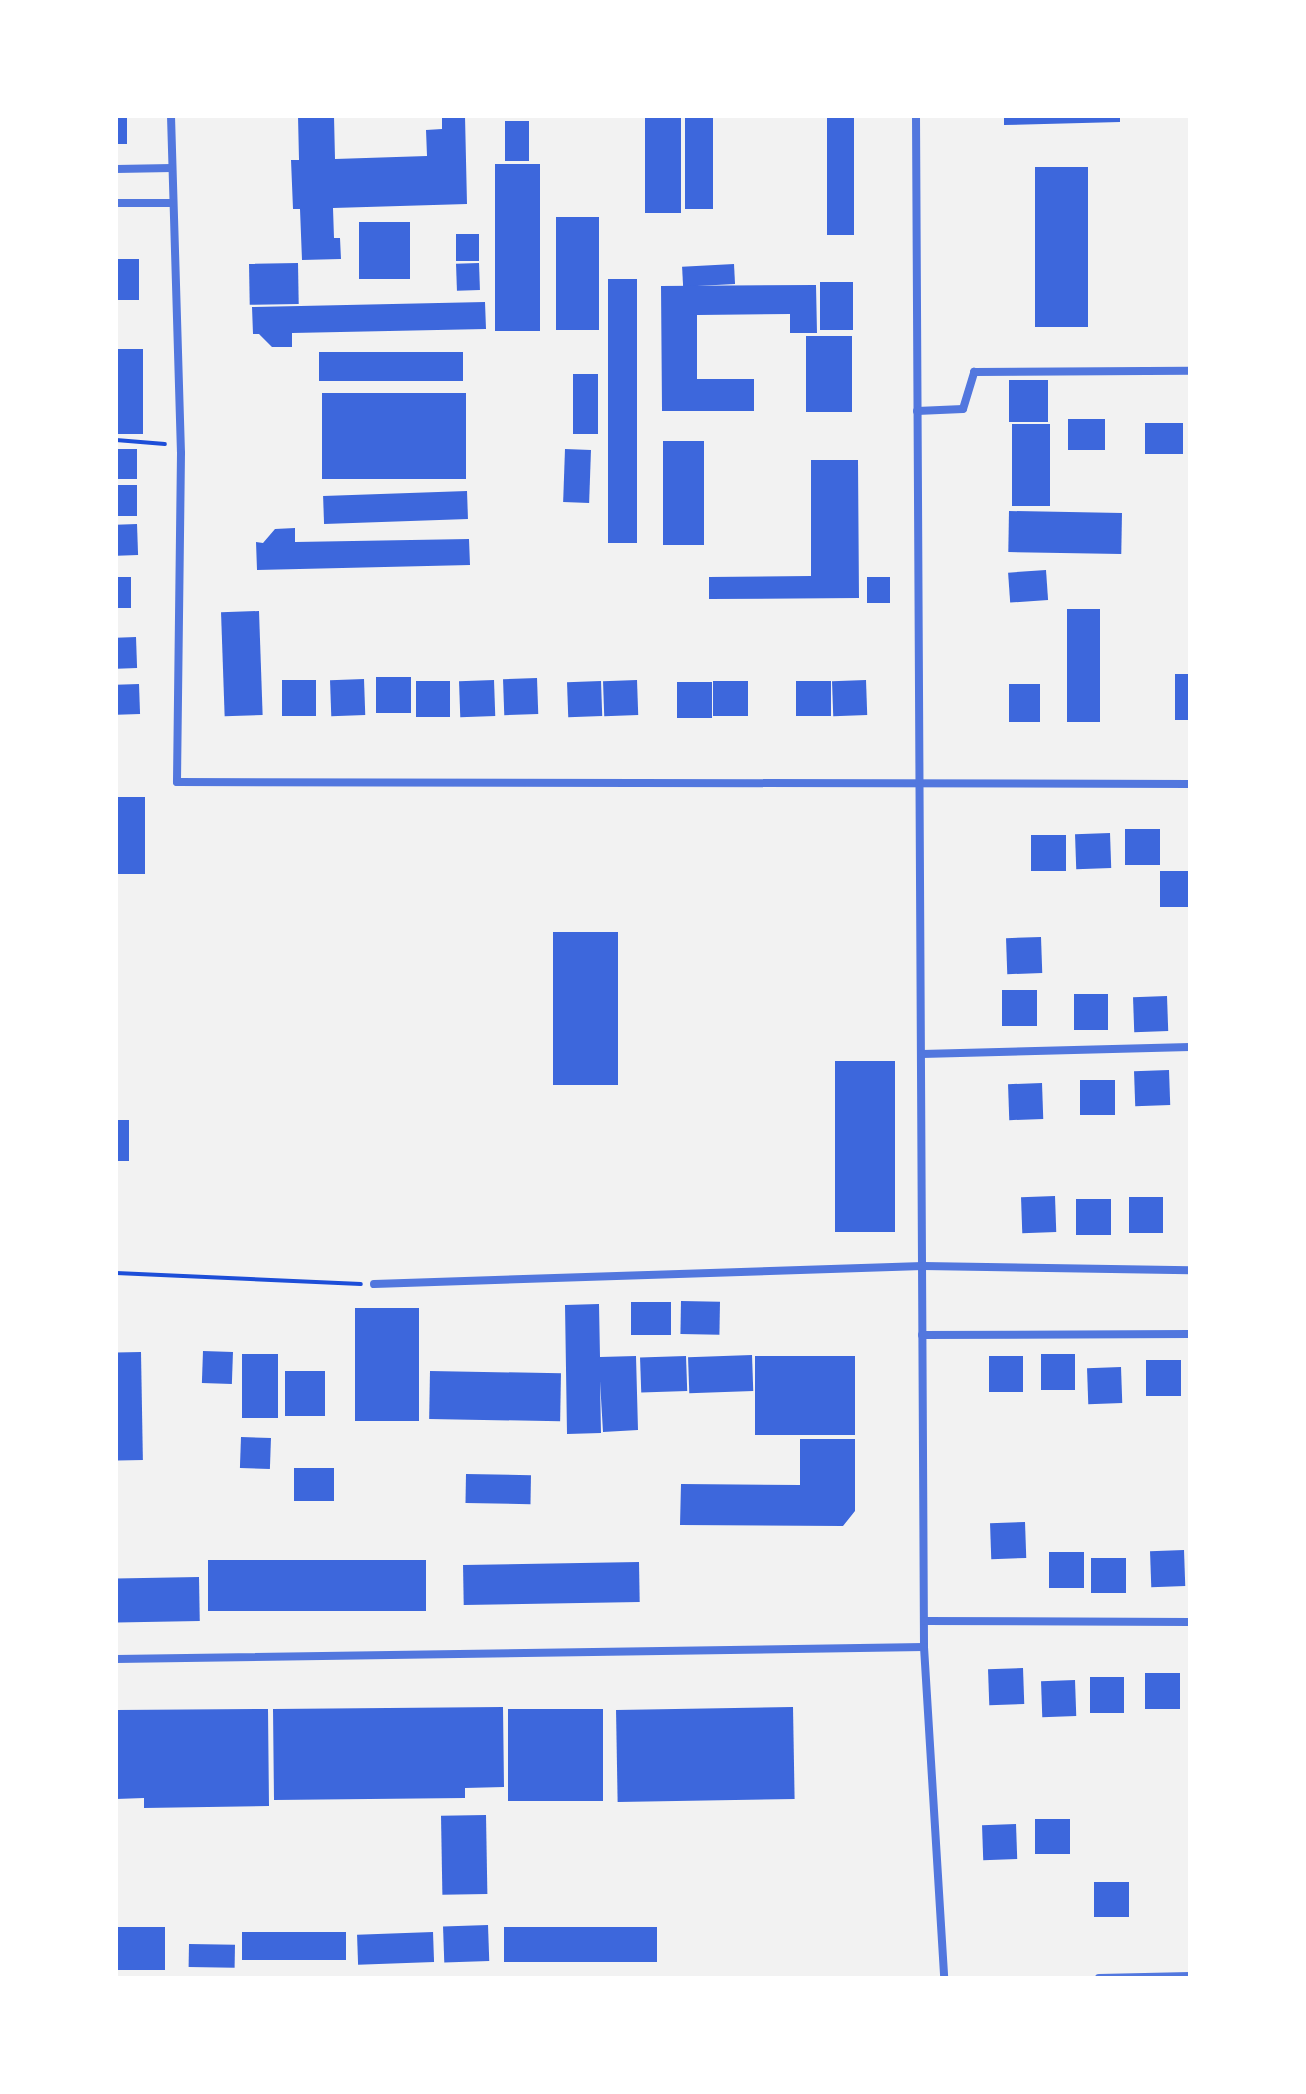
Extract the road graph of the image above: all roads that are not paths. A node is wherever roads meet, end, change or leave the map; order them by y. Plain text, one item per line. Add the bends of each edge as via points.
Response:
1 (171, 116) edge
2 (916, 116) edge
3 (172, 168) junction
4 (116, 169) edge
5 (116, 203) edge
6 (173, 203) junction
7 (1190, 371) edge
8 (917, 411) junction
9 (1190, 784) edge
10 (919, 785) junction
11 (1190, 1047) edge
12 (922, 1054) junction
13 (923, 1266) junction
14 (1190, 1270) edge
15 (374, 1284) road end
16 (1190, 1334) edge
17 (922, 1335) junction
18 (925, 1621) junction
19 (1190, 1622) edge
20 (924, 1647) junction
21 (116, 1659) edge
22 (1190, 1976) edge
23 (944, 1978) edge
24 (1099, 1978) edge

1 - 3 street
2 - 8 street
3 - 4 street
3 - 6 street
5 - 6 street
6 - 10 street via 180,445 177,782
7 - 8 street via 974,372 963,409
8 - 10 street
9 - 10 street
10 - 12 street
11 - 12 street
12 - 13 street
13 - 14 street
13 - 15 street
13 - 17 street
16 - 17 street
17 - 18 street
18 - 19 street
18 - 20 street
20 - 21 street
20 - 23 street
22 - 24 street

